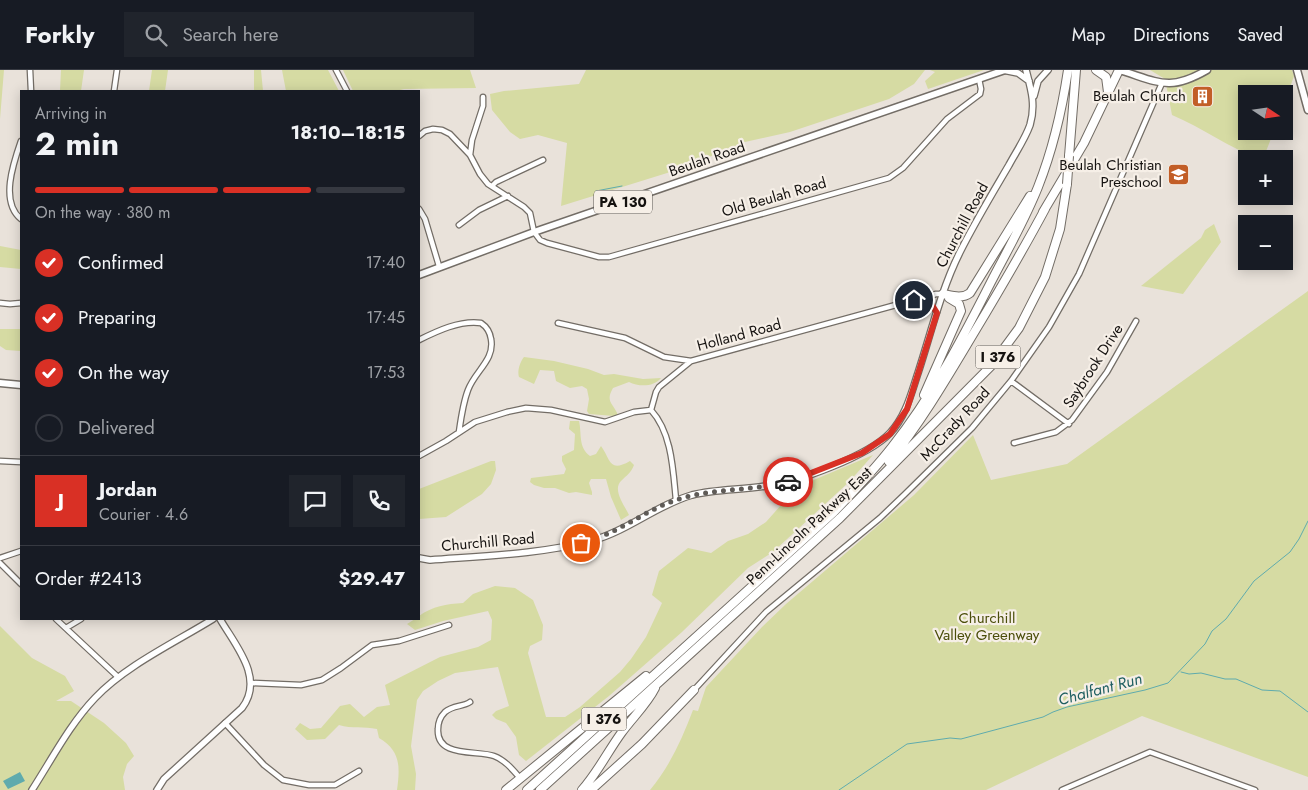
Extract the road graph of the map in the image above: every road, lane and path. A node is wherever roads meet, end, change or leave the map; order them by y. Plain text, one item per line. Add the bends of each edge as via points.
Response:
1 (30, 70) edge
2 (117, 70) edge
3 (336, 70) edge
4 (1004, 70) edge
5 (1026, 70) edge
6 (1048, 70) edge
7 (1068, 70) edge
8 (1076, 70) edge
9 (1096, 70) edge
10 (1119, 70) edge
11 (1142, 70) edge
12 (1207, 70) edge
13 (1297, 70) edge
14 (979, 79) junction
15 (1149, 79) junction
16 (1029, 81) junction
17 (1071, 83) junction
18 (1162, 83) junction
19 (31, 90) edge
20 (114, 90) edge
21 (346, 90) edge
22 (1108, 94) junction
23 (483, 98) dead end
24 (1033, 101) junction
25 (1308, 110) edge
26 (420, 135) edge
27 (20, 144) edge
28 (470, 155) junction
29 (543, 160) dead end
30 (1043, 175) junction
31 (492, 186) junction
32 (508, 196) junction
33 (1045, 209) junction
34 (420, 211) edge
35 (20, 218) edge
36 (458, 225) dead end
37 (534, 232) junction
38 (439, 266) junction
39 (420, 274) edge
40 (943, 294) junction
41 (922, 298) junction
42 (0, 302) edge
43 (20, 303) edge
44 (937, 313) junction
45 (1136, 321) dead end
46 (558, 323) dead end
47 (964, 336) junction
48 (420, 340) edge
49 (691, 361) junction
50 (1011, 381) junction
51 (0, 383) edge
52 (20, 385) edge
53 (651, 410) junction
54 (914, 417) junction
55 (1069, 424) junction
56 (459, 432) junction
57 (1014, 443) dead end
58 (420, 455) edge
59 (0, 461) edge
60 (20, 462) edge
61 (865, 492) junction
62 (676, 500) junction
63 (20, 551) edge
64 (0, 558) edge
65 (420, 558) edge
66 (0, 563) edge
67 (20, 583) edge
68 (57, 620) edge
69 (79, 620) edge
70 (211, 620) edge
71 (221, 620) edge
72 (449, 625) dead end
73 (66, 628) junction
74 (682, 649) junction
75 (118, 677) junction
76 (251, 683) junction
77 (657, 684) junction
78 (694, 690) joint
79 (470, 702) dead end
80 (225, 724) junction
81 (360, 771) dead end
82 (520, 778) junction
83 (32, 790) edge
84 (157, 790) edge
85 (506, 790) edge
86 (527, 790) edge
87 (540, 790) edge
88 (582, 790) edge
89 (591, 790) edge
90 (1062, 790) edge
91 (1255, 790) edge

1 - 19 street
2 - 20 street
3 - 21 street
4 - 14 main road, Beulah Road / PA 130
4 - 16 street via 1018,73
5 - 16 street, Churchill Road
6 - 24 street via 1038,81
7 - 17 highway, Penn-Lincoln Parkway East / I 376
8 - 17 highway, Penn-Lincoln Parkway East / I 376
9 - 22 highway via 1106,77
10 - 15 main road
10 - 22 highway
11 - 15 main road
12 - 18 main road via 1182,82
13 - 25 main road
14 - 37 main road, Beulah Road / PA 130
14 - 37 street, Old Beulah Road via 980,94 947,119 903,168 889,178 609,256 599,257 547,243
15 - 18 main road
16 - 24 street, Churchill Road
17 - 30 highway, Penn-Lincoln Parkway East / I 376
17 - 61 highway, Penn-Lincoln Parkway East / I 376, bridge via 1069,156 1062,220 1052,257 1035,298 999,356
18 - 50 street, McCrady Road via 1075,281 1045,333
22 - 33 highway via 1075,160
23 - 28 street
24 - 40 street, Churchill Road via 1028,130 959,253
26 - 28 street via 425,131 442,130
27 - 35 street via 11,175 8,202
28 - 31 street
29 - 31 street
30 - 40 highway via 970,293 960,297
30 - 47 highway, Penn-Lincoln Parkway East / I 376
31 - 32 street
32 - 36 street
32 - 37 street via 530,213
33 - 47 highway
33 - 61 highway via 930,406
34 - 38 street
37 - 38 main road, Beulah Road / PA 130
38 - 39 main road, Beulah Road / PA 130
40 - 41 street, Holland Road
40 - 44 street, Churchill Road
40 - 54 highway via 959,304 961,311
41 - 44 street
41 - 49 street, Holland Road
42 - 43 street
44 - 62 street, Churchill Road via 907,409 880,442 853,457 788,482 700,493
45 - 55 street, Saybrook Drive via 1101,380
46 - 49 street via 625,338 664,357
47 - 54 highway, Penn-Lincoln Parkway East / I 376
48 - 56 street via 465,323 481,323 488,330 492,350 468,388
49 - 53 street, Holland Road via 658,387
50 - 55 street
50 - 78 street, McCrady Road via 972,428 905,494 766,612
51 - 52 main road
53 - 56 street via 605,422 526,408 475,422
53 - 62 street via 664,429
54 - 74 highway, Penn-Lincoln Parkway East / I 376 via 834,512
55 - 57 street, Saybrook Drive via 1052,433
56 - 58 street
59 - 60 street
61 - 77 highway, Penn-Lincoln Parkway East / I 376
62 - 65 street, Churchill Road via 595,540 515,552
63 - 64 street
66 - 67 street
68 - 73 street
69 - 73 street
70 - 75 street
71 - 76 street via 249,670
72 - 76 street via 399,641 372,645 322,680 301,685
73 - 75 street
74 - 82 highway
74 - 86 highway, Penn-Lincoln Parkway East / I 376
75 - 83 street via 95,697 80,716
76 - 80 street via 245,704
77 - 87 highway, Penn-Lincoln Parkway East / I 376
77 - 88 highway
78 - 89 highway via 642,744
79 - 82 street via 443,714 438,731 444,744 454,751 494,756
80 - 81 street via 283,780 309,786 335,785
80 - 84 street via 164,779
82 - 85 highway
90 - 91 street via 1150,752

